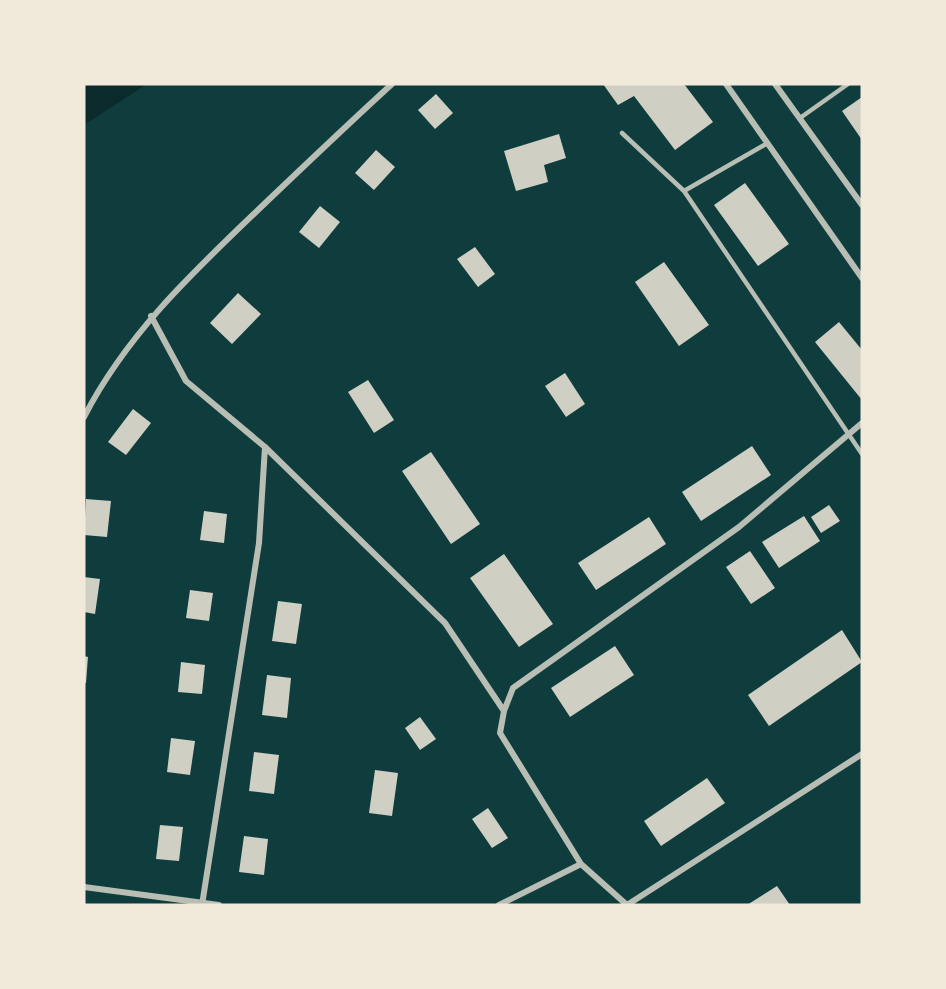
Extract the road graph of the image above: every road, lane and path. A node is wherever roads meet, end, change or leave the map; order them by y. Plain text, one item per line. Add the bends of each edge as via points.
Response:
1 (392, 84) edge
2 (726, 84) edge
3 (775, 84) edge
4 (848, 84) edge
5 (800, 118) junction
6 (622, 133) dead end
7 (766, 144) junction
8 (684, 192) junction
9 (862, 205) edge
10 (862, 278) edge
11 (151, 316) junction
12 (84, 417) edge
13 (862, 423) edge
14 (848, 434) junction
15 (264, 447) junction
16 (862, 454) edge
17 (504, 711) junction
18 (862, 754) edge
19 (581, 864) junction
20 (84, 887) edge
21 (202, 904) edge
22 (219, 905) edge
23 (499, 905) edge
24 (627, 905) edge

1 - 11 street
2 - 7 street
3 - 5 street
4 - 5 lane
5 - 9 street
6 - 8 lane
7 - 8 lane
7 - 10 street
8 - 14 lane
11 - 12 street via 121,354
11 - 15 street via 186,381
13 - 14 street
14 - 16 lane
14 - 17 street via 740,527 513,688
15 - 17 street via 445,623
15 - 21 street via 259,543
17 - 19 street via 500,733
18 - 24 street
19 - 23 street
19 - 24 street
20 - 21 street
21 - 22 street

